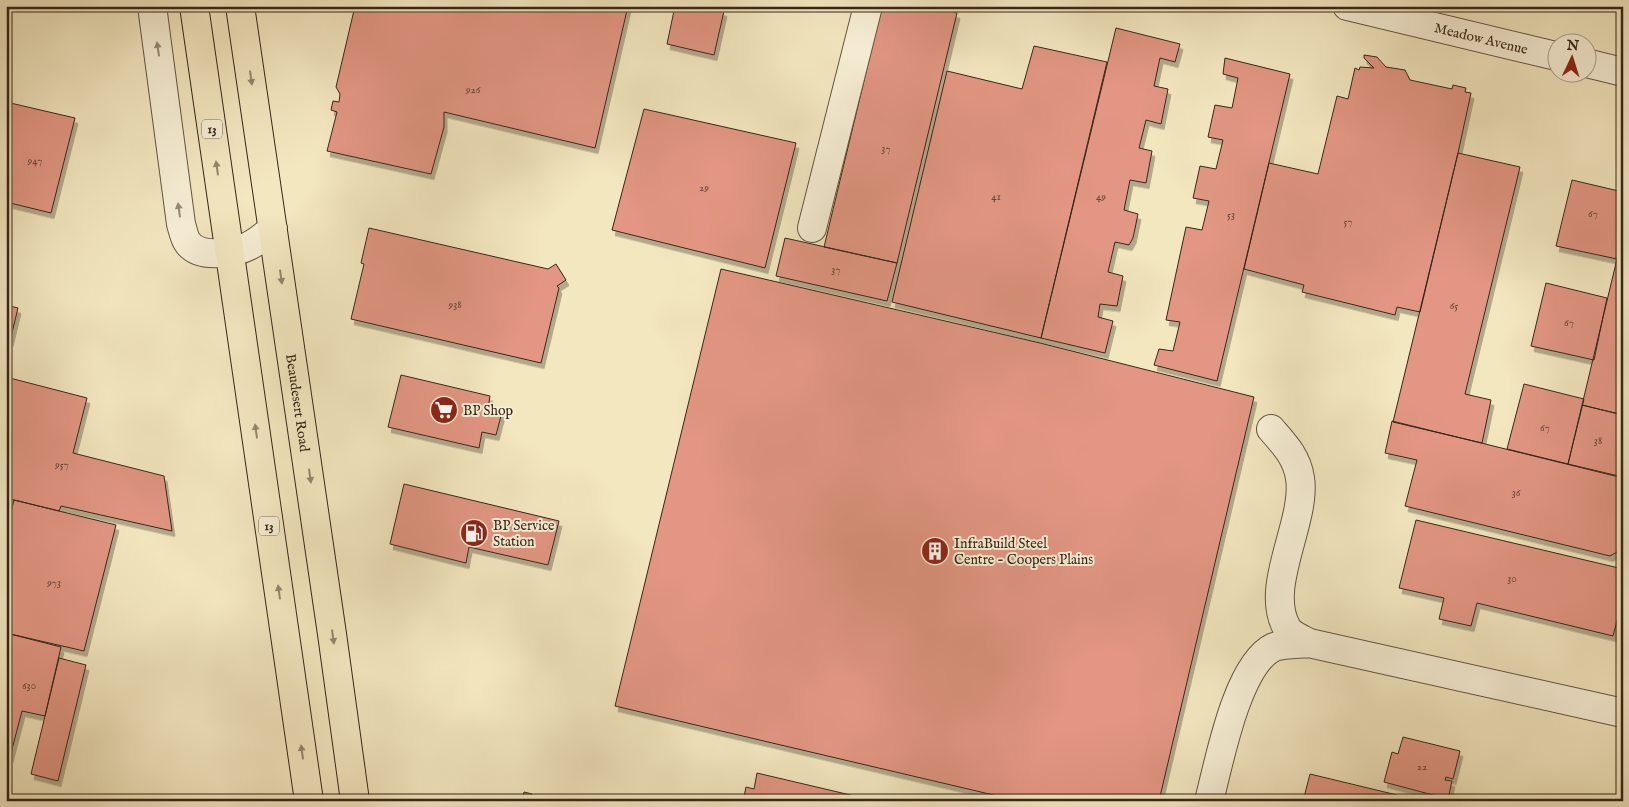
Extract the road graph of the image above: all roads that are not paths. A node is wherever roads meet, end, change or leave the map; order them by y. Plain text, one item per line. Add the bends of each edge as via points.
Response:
1 (152, 6) edge
2 (194, 6) edge
3 (240, 6) edge
4 (868, 6) edge
5 (1347, 6) edge
6 (1546, 54) edge
7 (1596, 65) edge
8 (1623, 72) edge
9 (274, 228) junction
10 (812, 228) dead end
11 (230, 251) junction
12 (1271, 429) dead end
13 (1308, 643) junction
14 (1623, 713) edge
15 (309, 801) edge
16 (355, 801) edge
17 (1209, 801) edge

11 -> 1 street via 214,254 199,251 184,236
11 -> 2 highway, 13
3 -> 9 highway, Beaudesert Road
4 - 10 street
5 - 6 street, Meadow Avenue
7 - 8 street
9 - 11 street via 254,244
9 -> 16 highway, Beaudesert Road
15 -> 11 highway, 13
12 - 13 street via 1295,457 1301,478 1299,506 1280,584 1281,610 1287,630
13 - 14 street
13 - 17 street via 1274,647 1256,662 1244,680

